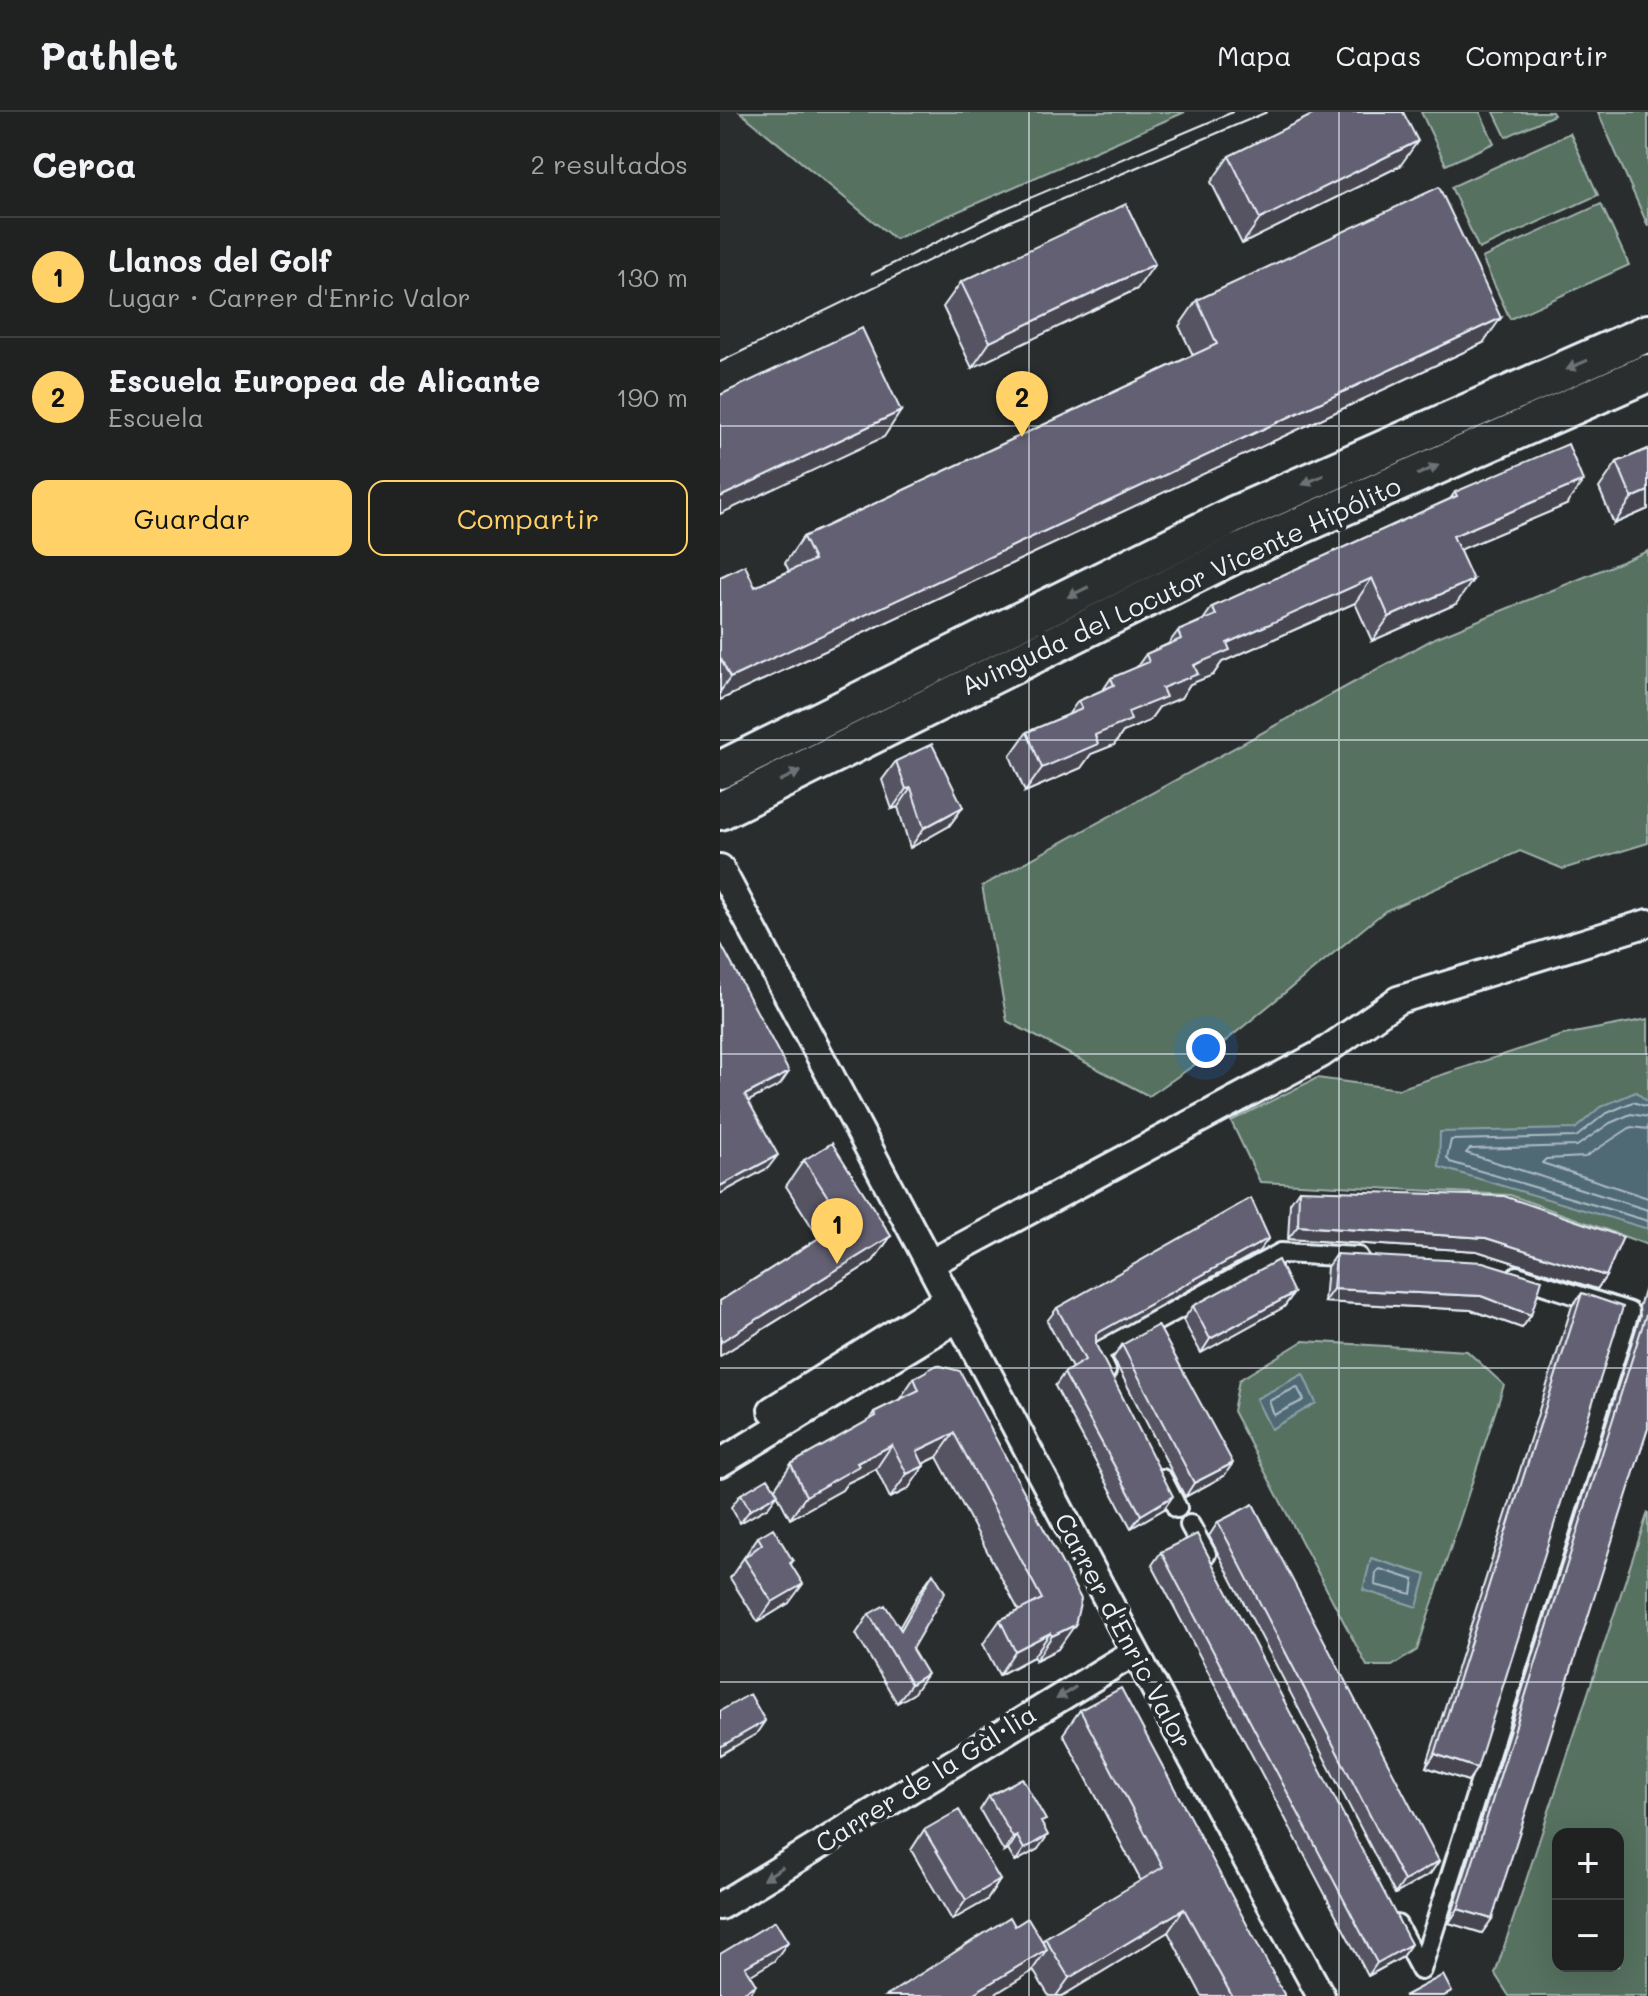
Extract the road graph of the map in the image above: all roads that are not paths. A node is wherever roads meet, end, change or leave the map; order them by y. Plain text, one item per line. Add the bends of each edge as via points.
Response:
1 (1648, 333) edge
2 (1648, 373) edge
3 (720, 770) edge
4 (720, 811) edge
5 (720, 868) edge
6 (1648, 923) edge
7 (1371, 1257) edge
8 (931, 1263) junction
9 (1504, 1272) edge
10 (954, 1309) junction
11 (1112, 1381) edge
12 (720, 1442) edge
13 (720, 1463) edge
14 (1155, 1466) edge
15 (1177, 1508) dead end
16 (1190, 1525) dead end
17 (1212, 1566) edge
18 (1133, 1653) junction
19 (720, 1906) edge
20 (1392, 1914) edge
21 (1321, 1996) edge

1 -> 3 main road, Avinguda del Locutor Vicente Hipólito via 1234,515
4 -> 2 main road, Avinguda del Locutor Vicente Hipólito via 1236,554
5 - 8 street, Carrer d'Enric Valor
6 - 8 street via 1398,1000 1321,1054
7 - 11 street via 1281,1253 1097,1353
8 - 10 street, Carrer d'Enric Valor
9 - 20 street via 1629,1312 1421,1970
10 - 12 street
10 - 13 street
10 - 18 street, Carrer d'Enric Valor
14 - 15 street
16 - 17 street
18 -> 19 street, Carrer de la Gàl·lia
18 - 21 street, Carrer d'Enric Valor

